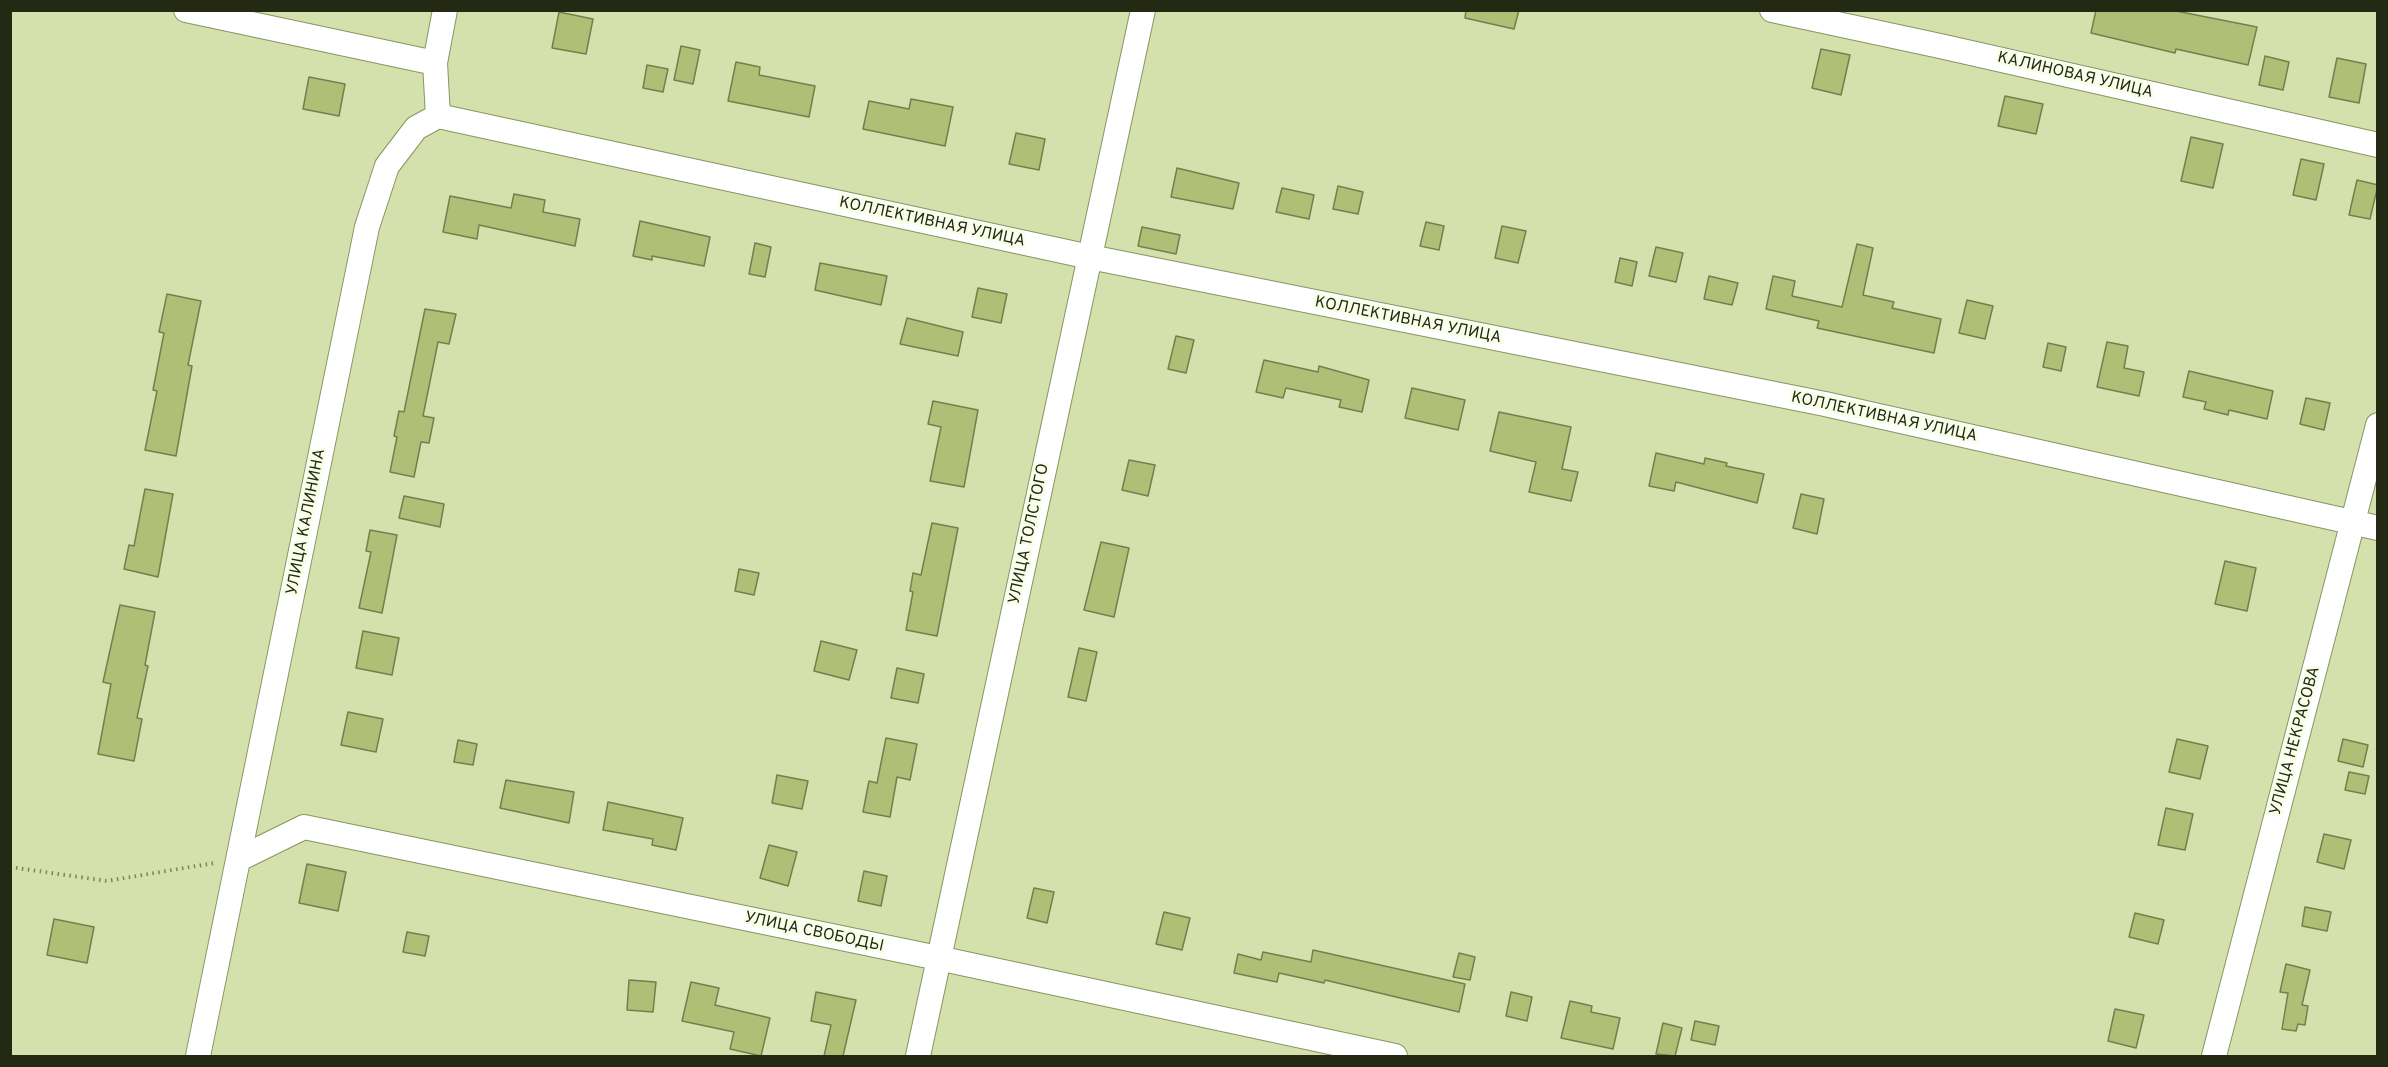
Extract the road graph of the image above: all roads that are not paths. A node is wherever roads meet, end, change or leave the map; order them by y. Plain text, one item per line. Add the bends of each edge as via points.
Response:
1 (186, 10) edge
2 (445, 10) edge
3 (1143, 10) edge
4 (1772, 10) edge
5 (435, 63) junction
6 (438, 116) junction
7 (2378, 145) edge
8 (1090, 257) junction
9 (2378, 425) edge
10 (2354, 521) junction
11 (2378, 528) edge
12 (239, 859) junction
13 (938, 958) junction
14 (198, 1056) edge
15 (918, 1056) edge
16 (1395, 1056) edge
17 (2214, 1056) edge

1 - 5 street
2 - 5 street
3 - 8 street, УЛИЦА ТОЛСТОГО
4 - 7 street, КАЛИНОВАЯ УЛИЦА
5 - 6 street
6 - 8 street, КОЛЛЕКТИВНАЯ УЛИЦА
6 - 12 street, УЛИЦА КАЛИНИНА via 416,128 387,166 367,227
8 - 10 street, КОЛЛЕКТИВНАЯ УЛИЦА via 1825,404
8 - 13 street, УЛИЦА ТОЛСТОГО
9 - 10 street, УЛИЦА НЕКРАСОВА
10 - 11 street, КОЛЛЕКТИВНАЯ УЛИЦА
10 - 17 street, УЛИЦА НЕКРАСОВА
12 - 13 street, УЛИЦА СВОБОДЫ via 304,827
12 - 14 street, УЛИЦА КАЛИНИНА
13 - 15 street, УЛИЦА ТОЛСТОГО
13 - 16 street, УЛИЦА СВОБОДЫ

